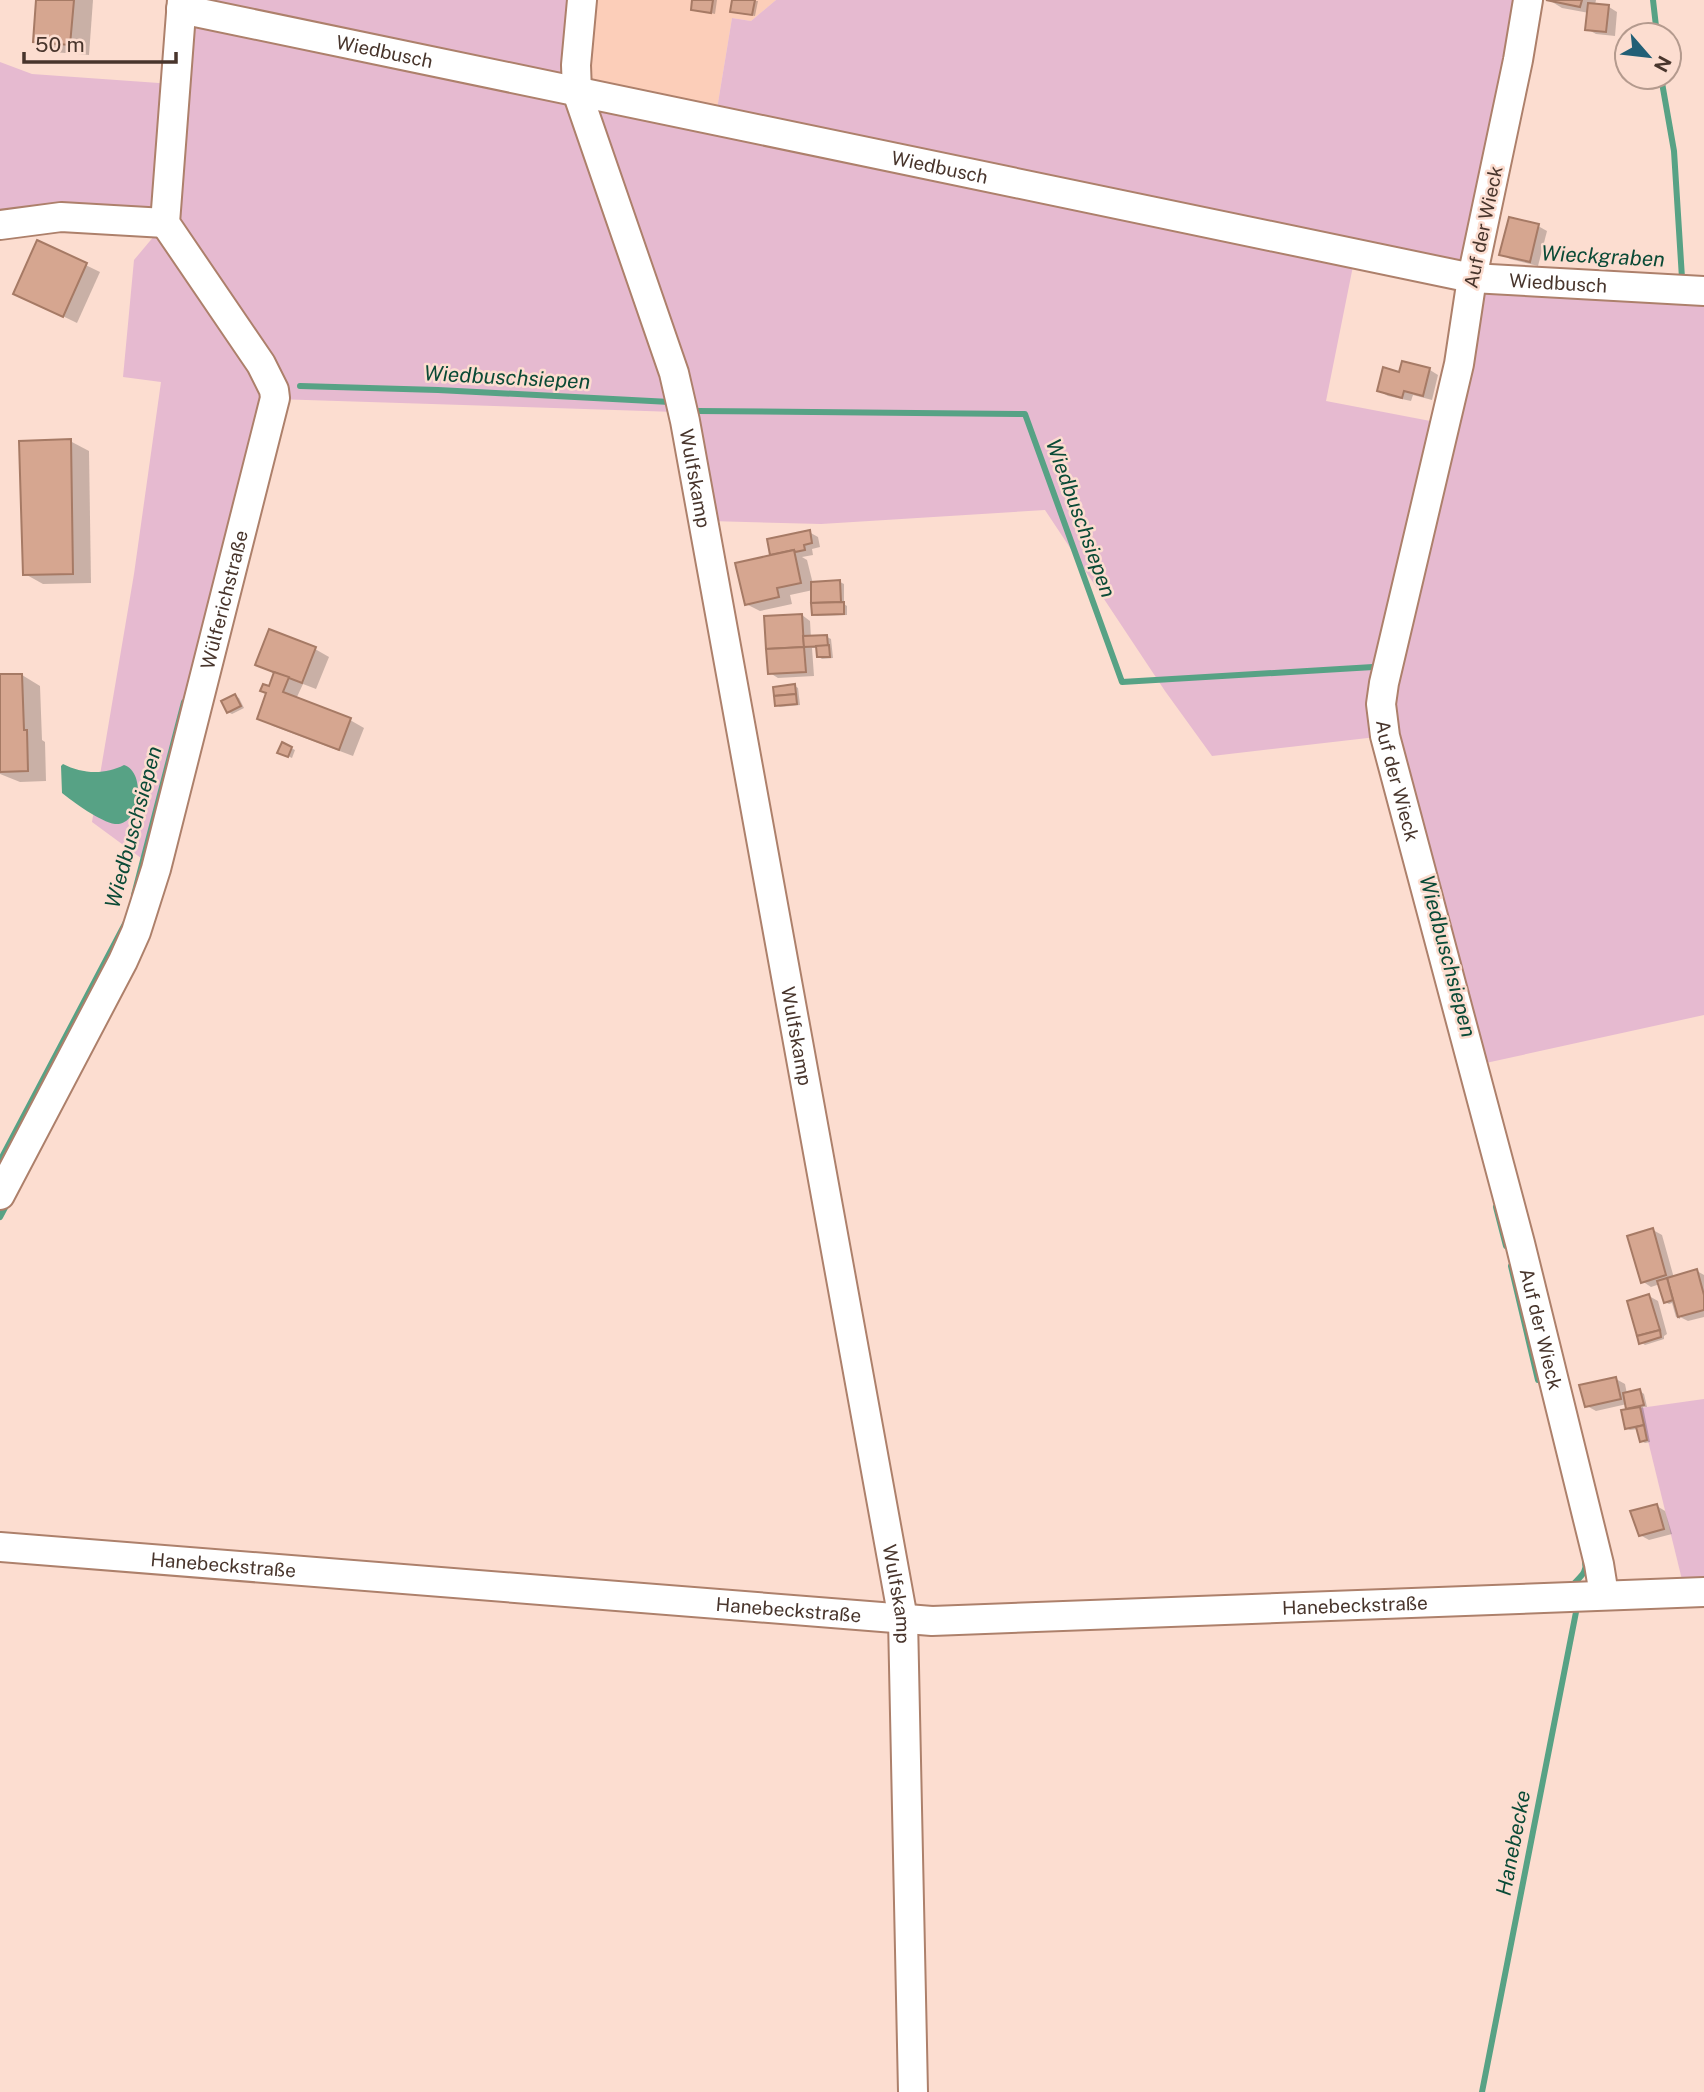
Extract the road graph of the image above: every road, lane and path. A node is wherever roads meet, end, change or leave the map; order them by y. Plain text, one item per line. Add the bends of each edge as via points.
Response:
1 (582, 0) edge
2 (1528, 0) edge
3 (182, 5) edge
4 (577, 92) junction
5 (165, 223) junction
6 (0, 225) edge
7 (1472, 278) junction
8 (1704, 291) edge
9 (0, 1195) edge
10 (0, 1547) edge
11 (1704, 1592) edge
12 (1604, 1595) junction
13 (903, 1619) junction
14 (913, 2092) edge

1 - 4 street, Wulfskamp
2 - 7 street, Auf der Wieck
3 - 4 street, Wiedbusch
3 - 5 street
4 - 7 street, Wiedbusch
4 - 13 street, Wulfskamp via 658,323 685,421
5 - 6 street via 61,217
5 - 9 street, Wülferichstraße via 261,364 275,398 136,932
7 - 8 street, Wiedbusch
7 - 12 street, Auf der Wieck via 1459,364 1381,704 1385,736 1520,1244
10 - 13 street, Hanebeckstraße
11 - 12 street, Hanebeckstraße
12 - 13 street, Hanebeckstraße via 932,1622
13 - 14 street, Wulfskamp

